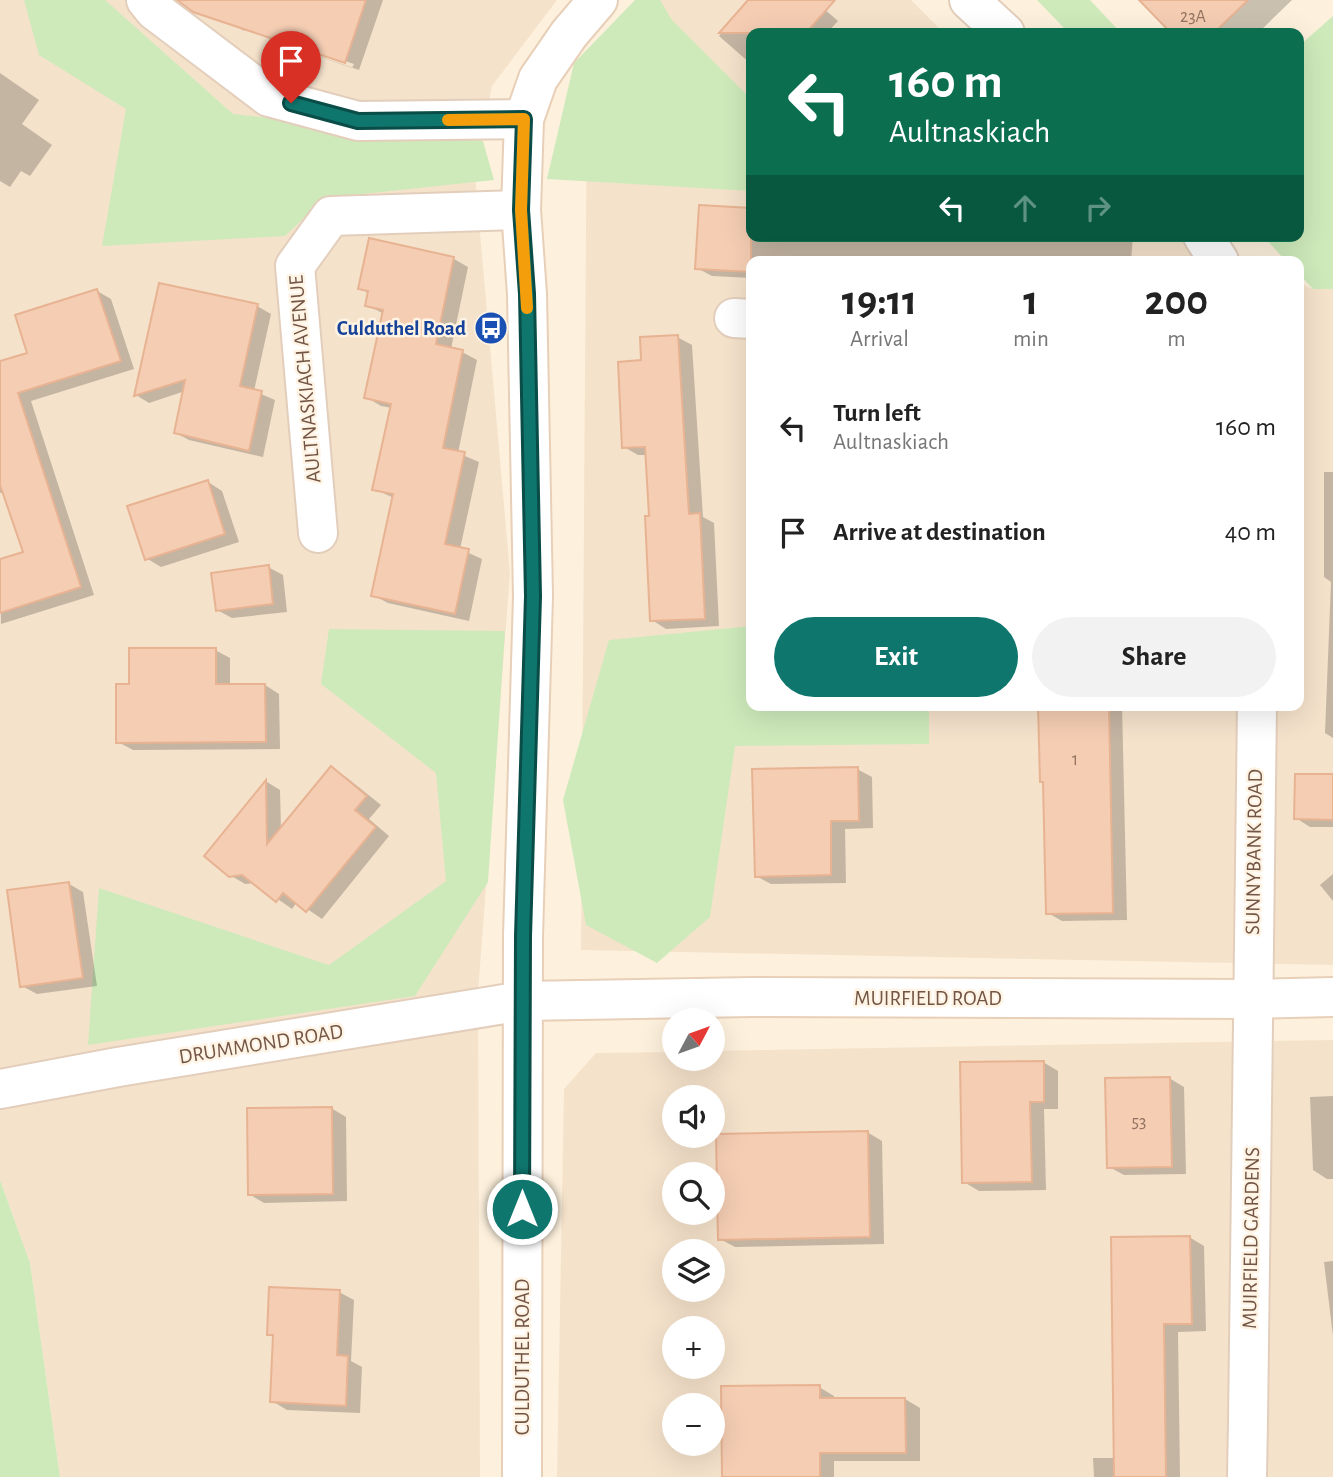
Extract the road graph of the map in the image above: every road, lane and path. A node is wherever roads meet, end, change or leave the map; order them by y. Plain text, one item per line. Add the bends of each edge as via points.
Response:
1 (146, 0) edge
2 (598, 0) edge
3 (969, 0) edge
4 (1000, 28) edge
5 (524, 119) junction
6 (521, 210) junction
7 (318, 533) dead end
8 (1257, 711) edge
9 (1333, 997) edge
10 (1251, 999) junction
11 (523, 1001) junction
12 (0, 1089) edge
13 (522, 1477) edge
14 (1247, 1477) edge

1 - 5 street via 269,97 358,121
2 - 5 street, CULDUTHEL ROAD via 538,79
3 - 4 street
5 - 6 street, CULDUTHEL ROAD
6 - 7 street, AULTNASKIACH AVENUE via 331,216 295,267
6 - 11 street, CULDUTHEL ROAD via 533,596
8 - 10 street, SUNNYBANK ROAD
9 - 10 street, MUIRFIELD ROAD
10 - 11 street, MUIRFIELD ROAD
10 - 14 street, MUIRFIELD GARDENS via 1253,1181
11 - 12 street, DRUMMOND ROAD
11 - 13 street, CULDUTHEL ROAD

